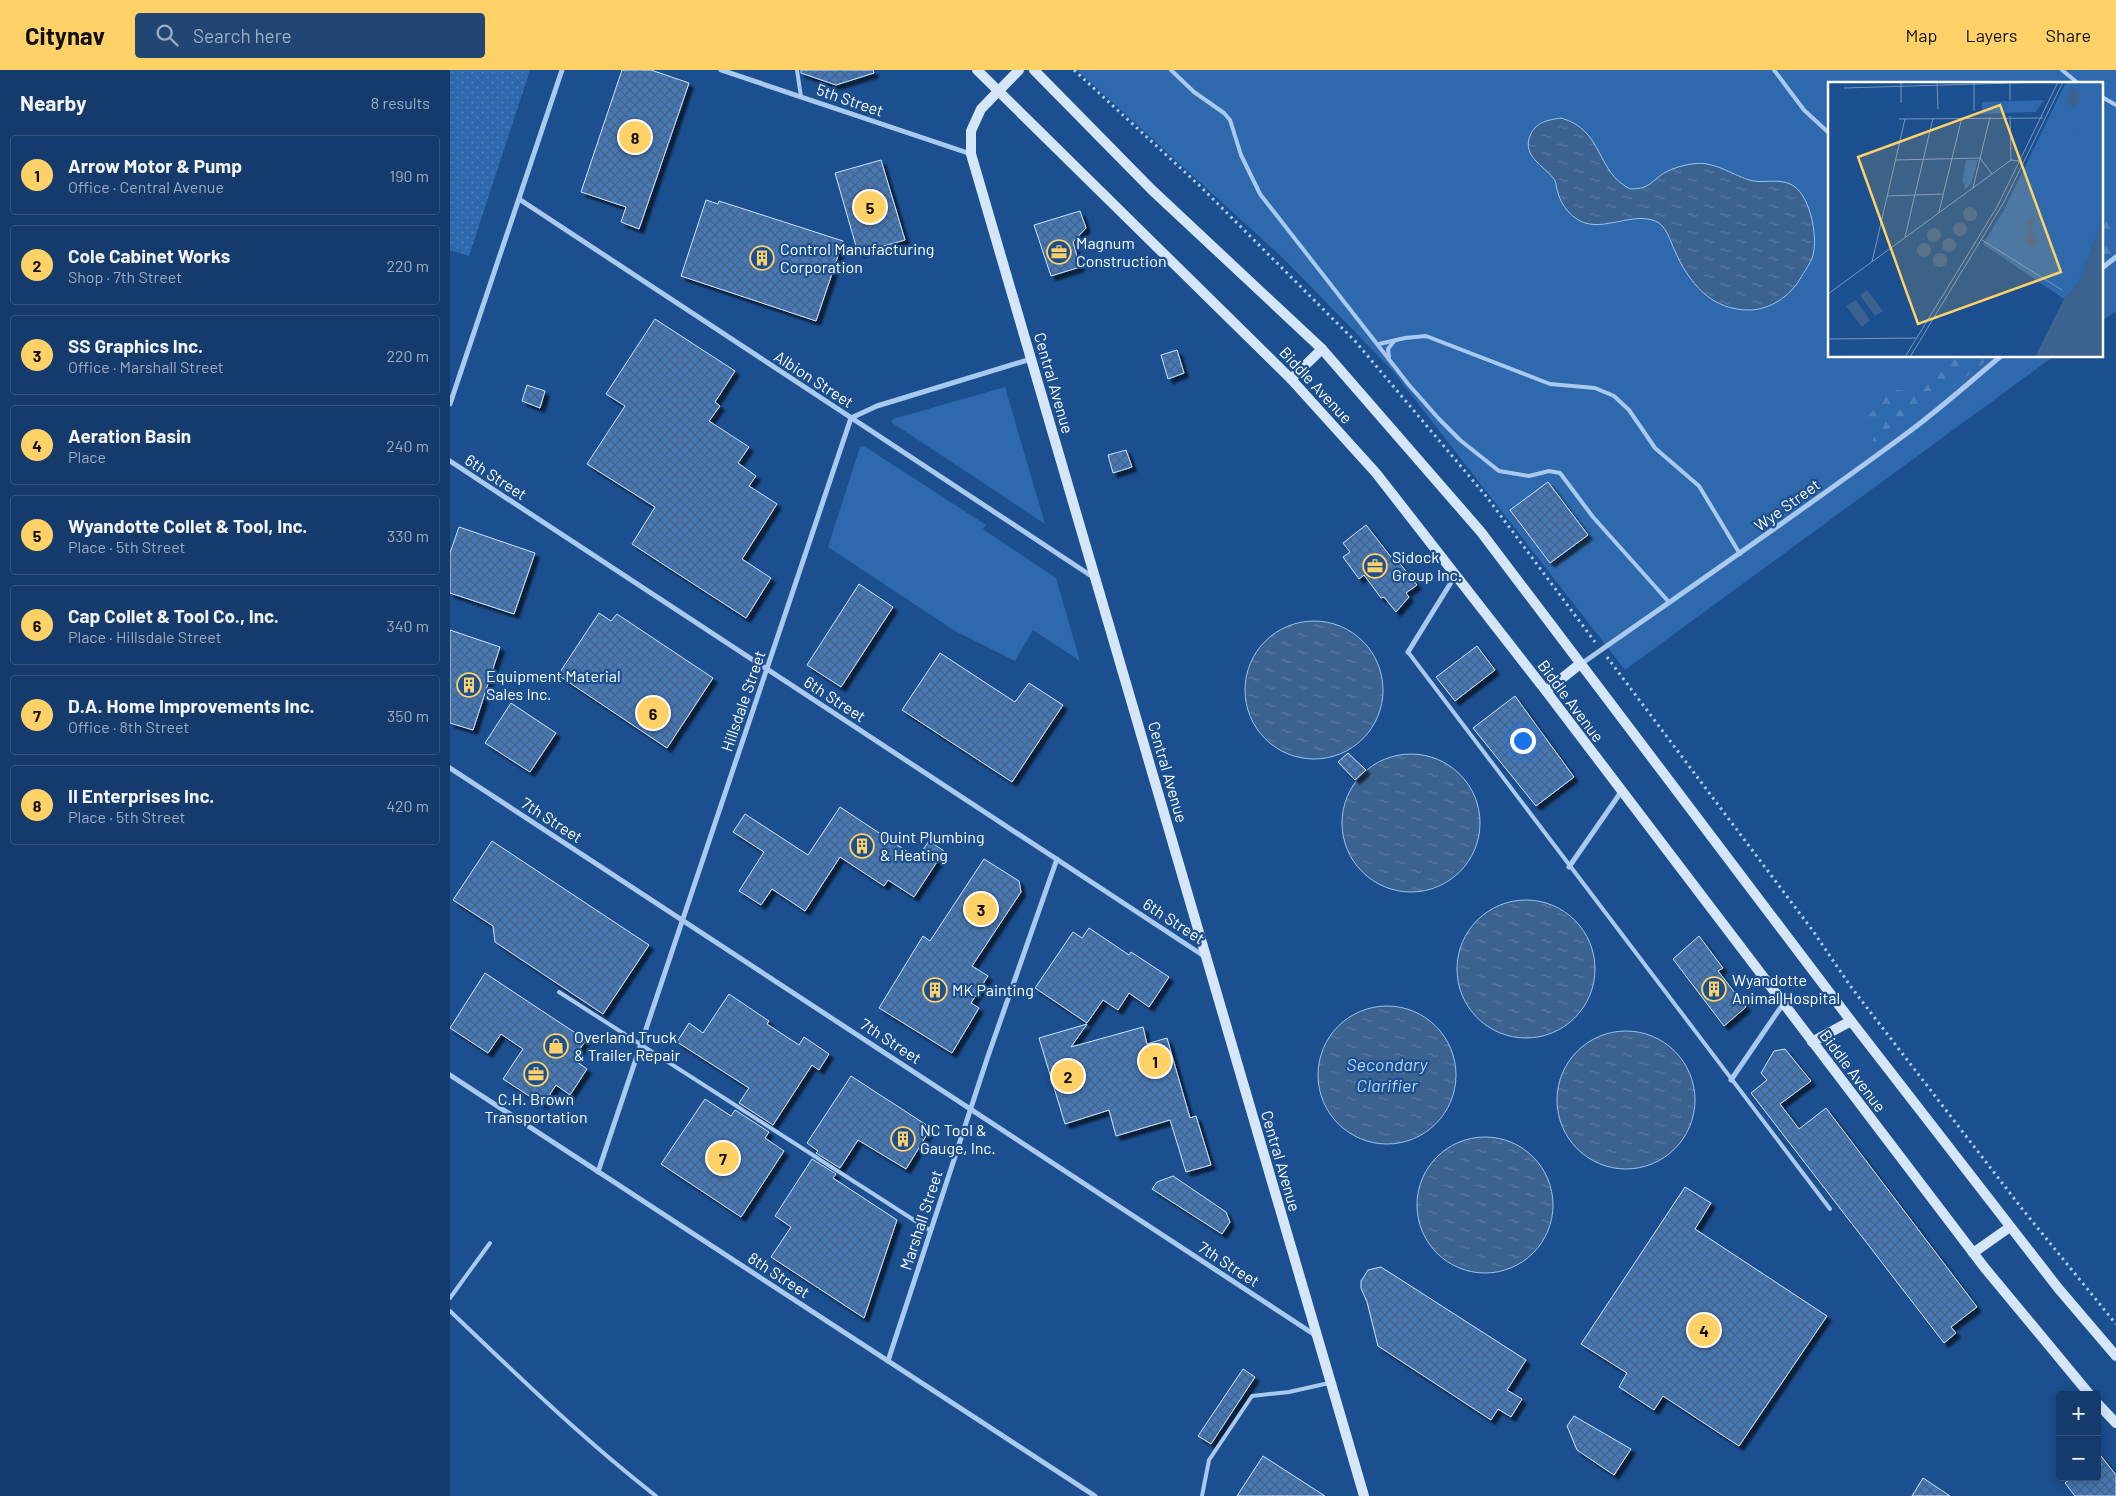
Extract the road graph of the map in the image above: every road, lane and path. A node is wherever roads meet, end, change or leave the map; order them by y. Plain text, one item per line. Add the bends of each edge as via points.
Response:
1 (562, 70) edge
2 (721, 70) edge
3 (797, 70) edge
4 (977, 70) edge
5 (1019, 70) edge
6 (1034, 70) edge
7 (1171, 70) edge
8 (1774, 70) edge
9 (2062, 70) edge
10 (2077, 82) edge
11 (997, 90) junction
12 (801, 97) junction
13 (2104, 98) edge
14 (2116, 105) edge
15 (1828, 132) edge
16 (971, 154) junction
17 (519, 199) junction
18 (2116, 258) edge
19 (2104, 267) edge
20 (1368, 332) junction
21 (1396, 340) junction
22 (1379, 344) junction
23 (1322, 349) junction
24 (1999, 358) edge
25 (1032, 359) junction
26 (1389, 360) junction
27 (1291, 379) junction
28 (450, 404) edge
29 (851, 418) junction
30 (450, 461) edge
31 (1740, 554) junction
32 (1456, 575) junction
33 (1096, 579) junction
34 (1668, 601) junction
35 (1408, 652) joint
36 (1580, 664) junction
37 (767, 669) junction
38 (1546, 691) junction
39 (450, 768) edge
40 (1621, 792) junction
41 (1057, 859) junction
42 (1569, 867) junction
43 (682, 920) junction
44 (1206, 957) junction
45 (558, 992) dead end
46 (1783, 1004) junction
47 (1851, 1021) junction
48 (1812, 1042) junction
49 (641, 1044) junction
50 (450, 1075) edge
51 (1731, 1080) junction
52 (971, 1109) junction
53 (598, 1172) junction
54 (1830, 1209) dead end
55 (2010, 1227) junction
56 (931, 1231) junction
57 (490, 1243) dead end
58 (1973, 1253) junction
59 (450, 1298) edge
60 (450, 1311) edge
61 (1317, 1336) junction
62 (2116, 1356) edge
63 (888, 1361) junction
64 (1331, 1383) junction
65 (2087, 1391) edge
66 (2101, 1406) edge
67 (2116, 1423) edge
68 (656, 1496) edge
69 (1095, 1496) edge
70 (1202, 1496) edge
71 (1364, 1496) edge

1 - 17 street
2 - 12 street, 5th Street
3 - 12 lane
4 - 11 main road, Biddle Avenue
5 - 11 main road, Central Avenue
6 - 23 main road, Biddle Avenue via 1152,190
7 - 20 lane via 1230,120 1241,155 1260,194
8 - 15 lane via 1804,110
9 - 10 lane
11 - 16 main road, Central Avenue via 981,109 971,131
11 - 27 main road, Biddle Avenue
12 - 16 street, 5th Street
13 - 14 lane
16 - 25 main road, Central Avenue
17 - 28 street
17 - 29 street, Albion Street
18 - 19 street
20 - 21 lane via 1378,340
20 - 22 lane
21 - 22 lane
21 - 26 lane via 1388,349
21 - 31 lane via 1426,336 1550,384 1595,388 1614,396 1629,410 1655,448 1699,486
22 - 26 lane
23 - 27 main road
23 - 36 main road, Biddle Avenue via 1481,532
24 - 31 street, Wye Street via 1911,430
25 - 29 street via 877,406
25 - 33 main road, Central Avenue
26 - 34 lane via 1439,419 1499,471 1529,476 1549,471 1560,473 1593,517
27 - 32 main road, Biddle Avenue via 1376,474
29 - 33 street, Albion Street
29 - 37 street, Hillsdale Street
30 - 37 street, 6th Street
31 - 34 street, Wye Street
32 - 35 street
32 - 38 main road, Biddle Avenue
33 - 44 main road, Central Avenue
34 - 36 street, Wye Street
35 - 42 lane
36 - 38 main road
36 - 47 main road, Biddle Avenue
37 - 41 street, 6th Street
37 - 43 street, Hillsdale Street
38 - 40 main road, Biddle Avenue
39 - 43 street, 7th Street
40 - 42 street
40 - 46 main road, Biddle Avenue
41 - 44 street, 6th Street
41 - 52 street, Marshall Street
42 - 51 lane
43 - 49 street, Hillsdale Street
43 - 52 street, 7th Street
44 - 61 main road, Central Avenue
45 - 49 lane
46 - 48 main road, Biddle Avenue
46 - 51 street
47 - 48 main road
47 - 55 main road, Biddle Avenue
48 - 58 main road, Biddle Avenue
49 - 53 street, Hillsdale Street
49 - 56 lane
50 - 53 street, 8th Street
51 - 54 lane
52 - 56 street, Marshall Street
52 - 61 street, 7th Street
53 - 63 street, 8th Street
55 - 58 main road
55 - 62 main road, Biddle Avenue
56 - 63 street, Marshall Street
57 - 59 lane
58 - 65 main road, Biddle Avenue
60 - 68 lane via 584,1436
61 - 64 main road, Central Avenue
63 - 69 street, 8th Street
64 - 70 lane via 1252,1396 1209,1460
64 - 71 main road, Central Avenue
66 - 67 main road

